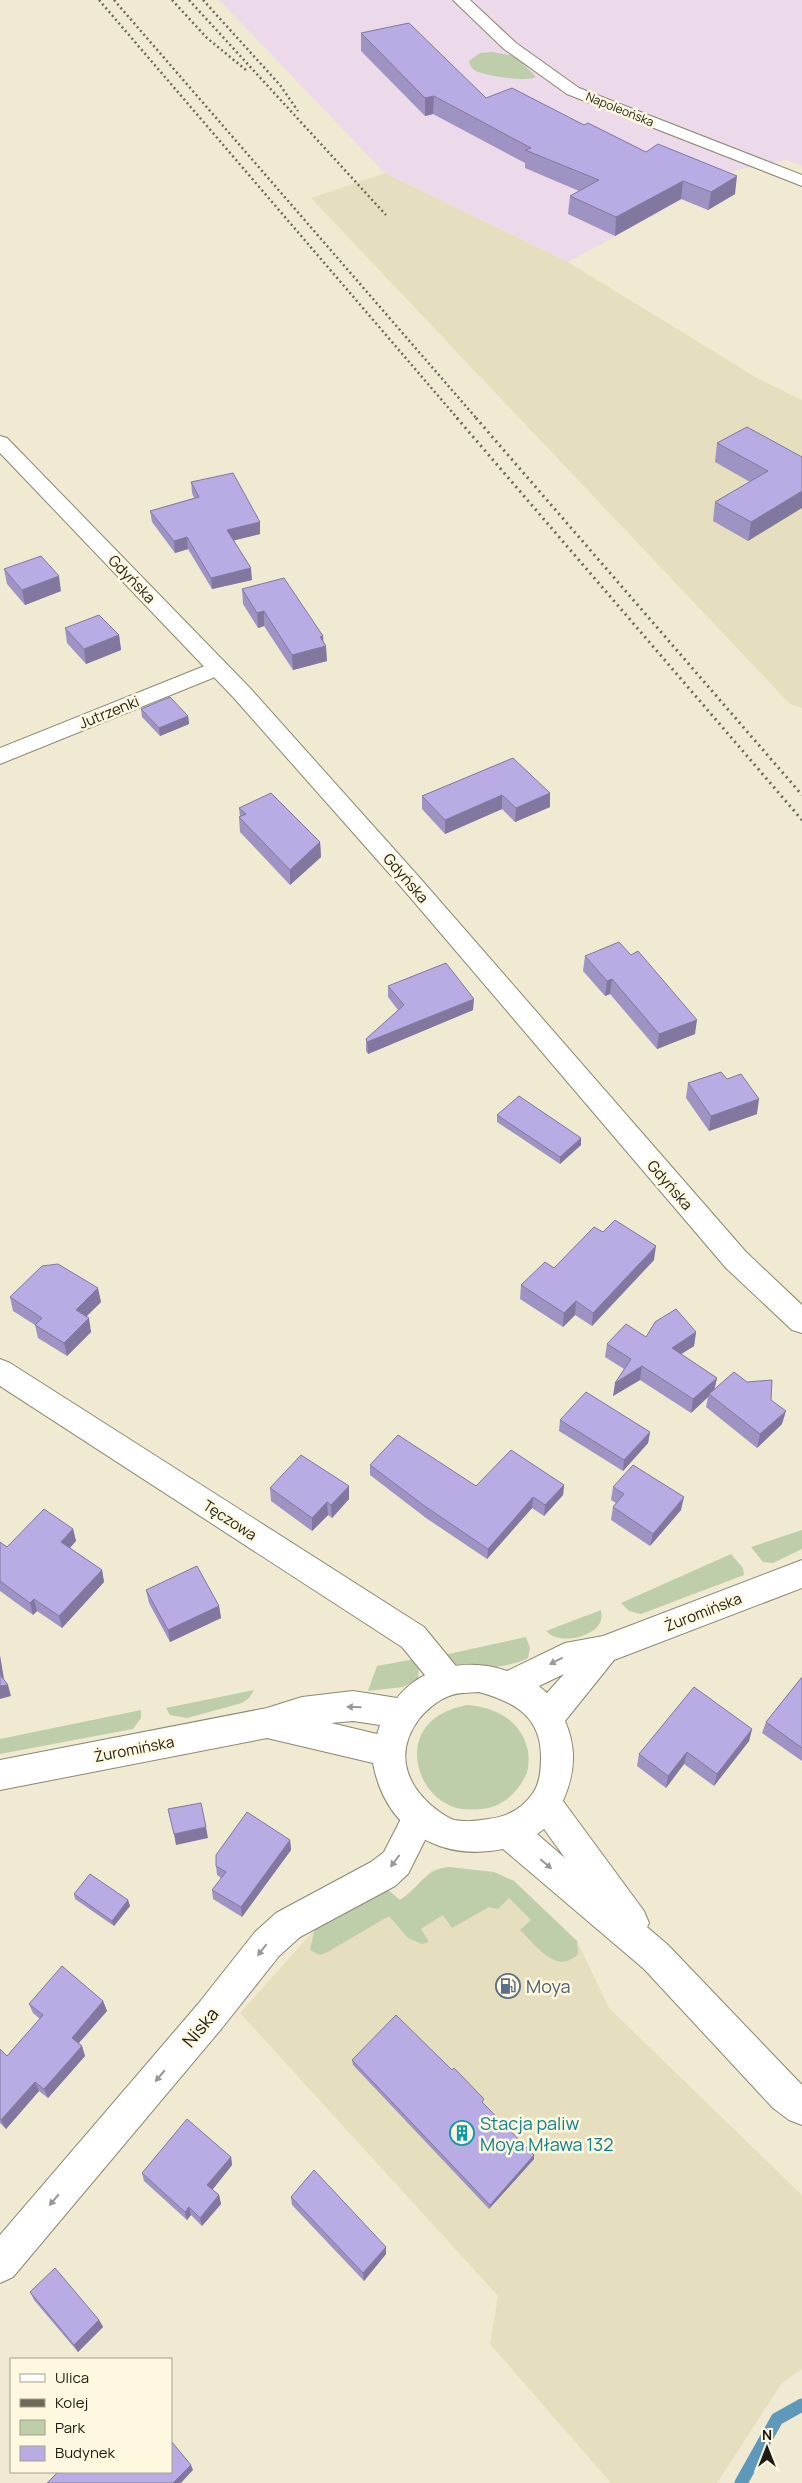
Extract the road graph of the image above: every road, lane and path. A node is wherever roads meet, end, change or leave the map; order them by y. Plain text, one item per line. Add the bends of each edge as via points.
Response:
1 (461, 0) edge
2 (802, 181) edge
3 (0, 442) edge
4 (217, 668) junction
5 (0, 757) edge
6 (802, 1322) edge
7 (0, 1371) edge
8 (802, 1574) edge
9 (603, 1650) junction
10 (449, 1681) junction
11 (509, 1686) junction
12 (402, 1714) junction
13 (547, 1718) junction
14 (267, 1723) junction
15 (389, 1752) junction
16 (0, 1775) edge
17 (546, 1804) junction
18 (420, 1818) junction
19 (509, 1832) junction
20 (656, 1957) junction
21 (802, 2107) edge
22 (0, 2264) edge

1 - 2 main road, Napoleońska via 510,46 573,90
3 - 4 main road, Gdyńska
4 - 5 main road, Jutrzenki
4 - 6 main road, Gdyńska via 411,883 736,1260
7 - 10 main road, Tęczowa via 412,1638
8 - 9 main road, Żuromińska
9 -> 11 main road, Żuromińska via 565,1657
9 - 13 main road, Żuromińska
10 - 11 main road via 480,1678
10 - 12 main road via 422,1694
11 - 13 main road via 531,1699
12 -> 14 main road, Żuromińska via 353,1706 302,1712
12 - 15 main road via 393,1732
13 - 17 main road via 557,1738 560,1761 556,1783
14 - 15 main road, Żuromińska
14 - 16 main road, Żuromińska
15 - 18 main road via 396,1788 406,1805
17 - 19 main road via 530,1820
17 - 20 main road
18 - 19 main road via 447,1833 478,1838
18 -> 22 main road, Niska via 396,1862 382,1874 288,1925 267,1944
19 -> 20 main road
20 - 21 main road via 786,2095

